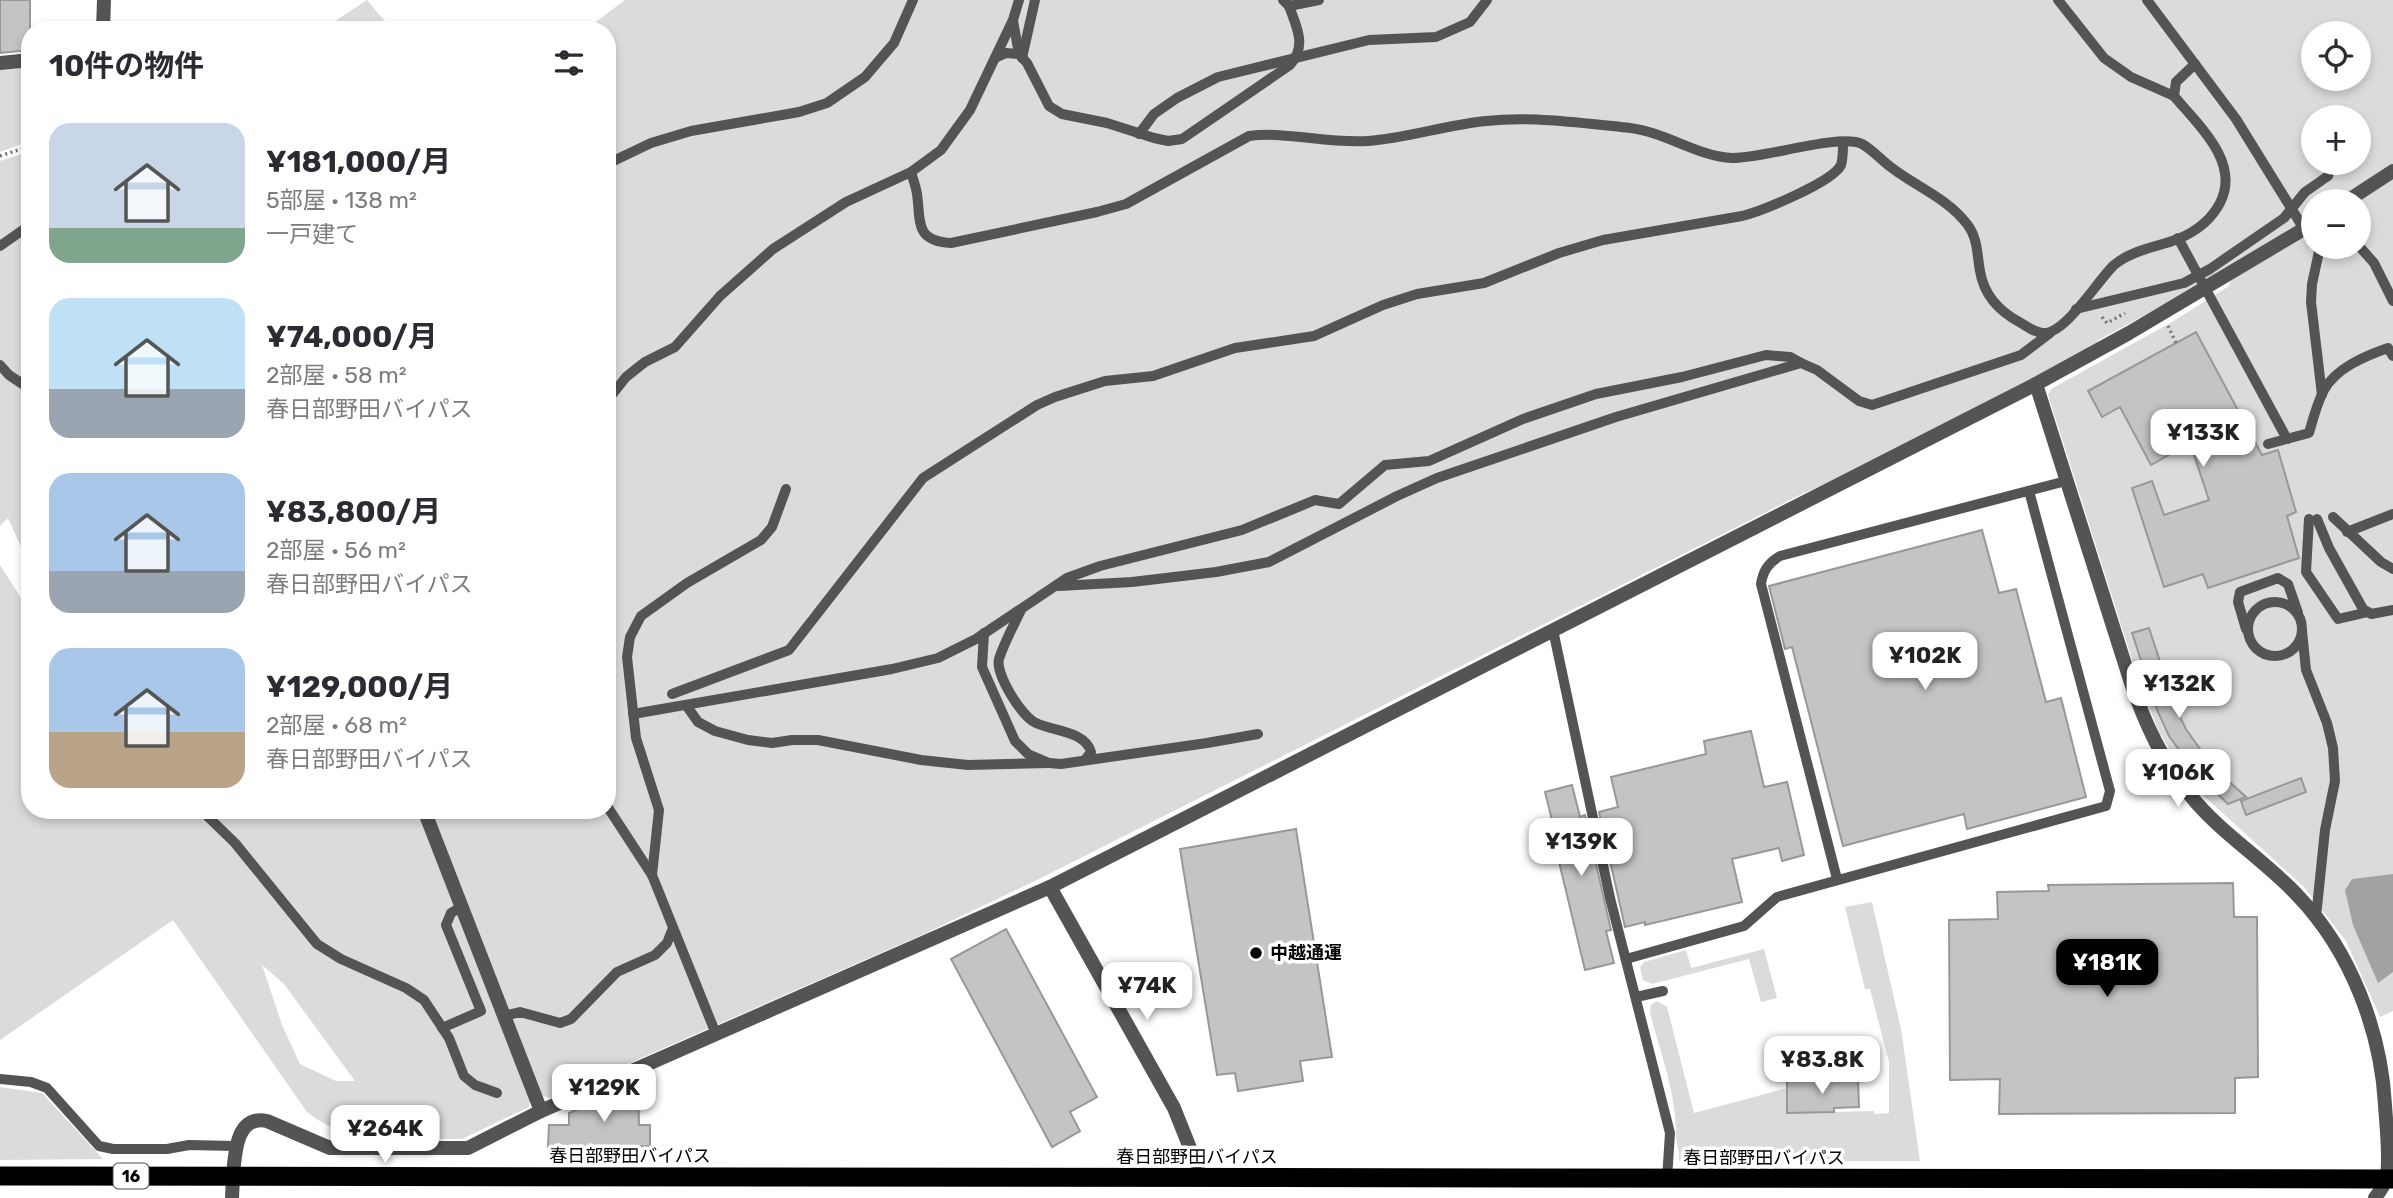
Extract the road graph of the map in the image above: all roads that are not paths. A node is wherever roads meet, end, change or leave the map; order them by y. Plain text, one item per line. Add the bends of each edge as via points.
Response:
1 (104, 0) edge
2 (913, 0) edge
3 (1018, 0) edge
4 (1035, 0) edge
5 (1319, 0) edge
6 (1487, 0) edge
7 (2058, 0) edge
8 (2147, 0) edge
9 (1286, 3) edge
10 (1013, 20) junction
11 (103, 21) edge
12 (1021, 56) junction
13 (1298, 56) junction
14 (995, 58) junction
15 (21, 61) edge
16 (0, 63) edge
17 (2195, 64) junction
18 (2174, 96) junction
19 (1139, 134) junction
20 (1843, 143) junction
21 (616, 160) edge
22 (2393, 171) edge
23 (911, 172) junction
24 (2328, 175) edge
25 (2365, 189) edge
26 (2292, 210) junction
27 (2301, 220) edge
28 (21, 232) edge
29 (2301, 236) edge
30 (2178, 239) junction
31 (0, 246) edge
32 (2318, 259) edge
33 (2370, 259) edge
34 (2393, 301) edge
35 (2076, 309) junction
36 (2050, 333) junction
37 (2391, 350) edge
38 (1801, 363) junction
39 (0, 365) edge
40 (21, 383) edge
41 (2036, 384) junction
42 (616, 390) edge
43 (2322, 396) junction
44 (2287, 439) junction
45 (2268, 444) dead end
46 (2066, 481) junction
47 (786, 489) dead end
48 (2029, 491) junction
49 (2393, 514) edge
50 (2333, 517) dead end
51 (2347, 532) junction
52 (2393, 569) edge
53 (1055, 586) junction
54 (1022, 608) junction
55 (2393, 610) edge
56 (2368, 612) junction
57 (2301, 626) junction
58 (1553, 630) junction
59 (984, 633) junction
60 (2248, 633) junction
61 (2271, 656) junction
62 (2306, 670) junction
63 (713, 679) junction
64 (671, 694) dead end
65 (718, 699) junction
66 (686, 705) junction
67 (633, 714) junction
68 (1258, 734) dead end
69 (1085, 760) junction
70 (1049, 763) junction
71 (210, 819) edge
72 (427, 819) edge
73 (615, 819) edge
74 (652, 875) junction
75 (1837, 879) junction
76 (1050, 887) junction
77 (461, 907) junction
78 (2316, 917) junction
79 (673, 928) junction
80 (1626, 959) junction
81 (1663, 991) dead end
82 (1636, 997) junction
83 (504, 1016) junction
84 (442, 1028) junction
85 (716, 1034) junction
86 (0, 1079) edge
87 (497, 1093) dead end
88 (541, 1111) junction
89 (235, 1146) junction
90 (0, 1176) edge
91 (233, 1176) junction
92 (1202, 1178) junction
93 (1667, 1179) junction
94 (2390, 1179) edge
95 (232, 1198) edge
96 (2375, 1198) edge

1 - 11 street
2 - 21 lane via 894,43 865,77 827,103 691,131
3 - 10 lane
4 - 12 lane
5 - 9 lane
6 - 13 lane via 1469,22 1436,37 1368,40
7 - 18 lane via 2104,58 2131,77
8 - 17 lane
9 - 13 lane via 1300,39
10 - 12 lane
10 - 14 lane
12 - 14 lane via 1006,53
12 - 19 lane via 1049,106 1062,114
13 - 19 lane via 1218,78 1177,98 1154,114
13 - 19 lane via 1182,139 1168,141
14 - 23 lane via 970,110 941,150
15 - 16 street
17 - 18 lane via 2176,82
17 - 26 lane via 2236,119
18 - 30 lane via 2213,143 2227,183 2213,215
20 - 23 lane via 1729,158 1648,130 1518,119 1359,141 1265,134 1249,136 1126,204 951,243 928,238 922,230
20 - 36 lane via 1861,143 1952,207 1976,243 1988,296 2008,317 2039,333
20 - 63 lane via 1841,164 1833,175 1764,210 1603,240 1484,283 1417,294 1383,305 1314,336 1235,348 1153,376 1105,381 1037,405 923,478 789,650
22 - 25 street
23 - 42 lane via 846,202 773,249 720,296 676,347 645,362
24 - 26 lane via 2305,192
26 - 27 lane
26 - 35 lane via 2184,283
28 - 31 lane
29 - 41 street
30 - 35 lane via 2148,247 2116,264
30 - 44 lane
32 - 43 lane via 2311,302
33 - 34 lane
35 - 36 lane
36 - 38 lane via 2021,355 1872,405
37 - 43 lane via 2338,372
38 - 53 lane via 1616,417 1437,478 1269,562 1132,582
38 - 53 lane via 1766,355 1596,394 1523,419 1429,461 1385,465 1339,504 1315,500 1242,530 1100,566
39 - 40 lane
41 - 46 street
41 - 58 street
43 - 44 lane via 2309,433
44 - 45 lane
46 - 48 lane
46 - 78 street via 2130,683 2158,748 2192,798
47 - 67 lane via 772,527 761,540 641,616 630,637 627,657
48 - 75 lane via 1780,556 1762,575
48 - 75 lane via 2109,800 2101,809
49 - 51 lane
50 - 51 lane
51 - 52 lane
53 - 54 lane
54 - 59 lane
54 - 69 lane via 998,662 1004,685 1033,722 1072,734 1089,747
55 - 56 lane
56 - 56 lane via 2363,609 2313,519 2306,572 2338,619
57 - 60 lane via 2291,607 2265,604 2251,615
57 - 60 lane via 2288,584 2278,578 2240,593 2238,602
57 - 61 lane via 2295,647
57 - 62 lane
58 - 76 street
58 - 80 lane
59 - 65 lane via 938,658
59 - 70 lane via 982,667 1015,741 1028,754
60 - 61 lane via 2255,648
61 - 62 lane via 2294,660
62 - 78 lane via 2333,748 2334,781
63 - 64 lane
63 - 65 lane
65 - 66 lane
66 - 67 lane
66 - 70 lane via 698,722 748,740 818,740 968,765
67 - 74 lane via 659,810
68 - 69 lane
69 - 70 lane
71 - 84 lane via 317,944 424,1000
72 - 77 street
73 - 74 lane
74 - 79 lane
75 - 80 lane via 1777,897 1744,926
76 - 85 street
76 - 92 street via 1174,1108
77 - 83 street
77 - 84 lane via 451,913 446,925 481,1011
78 - 94 street via 2356,984 2376,1044 2384,1086
79 - 83 lane via 655,955 617,972 571,1019 560,1023 520,1012
79 - 85 lane
80 - 82 lane
81 - 82 lane
82 - 93 lane via 1670,1133
83 - 88 street
84 - 87 lane via 464,1076
85 - 88 street
86 - 89 lane via 47,1088 99,1146
88 - 89 street via 468,1148 330,1148 258,1119 248,1123
89 - 91 street
90 - 91 highway, 春日部野田バイパス / 16
91 - 92 highway, 春日部野田バイパス / 16
91 - 95 street
92 - 93 highway, 春日部野田バイパス / 16
93 - 94 highway, 春日部野田バイパス / 16
94 - 96 street

